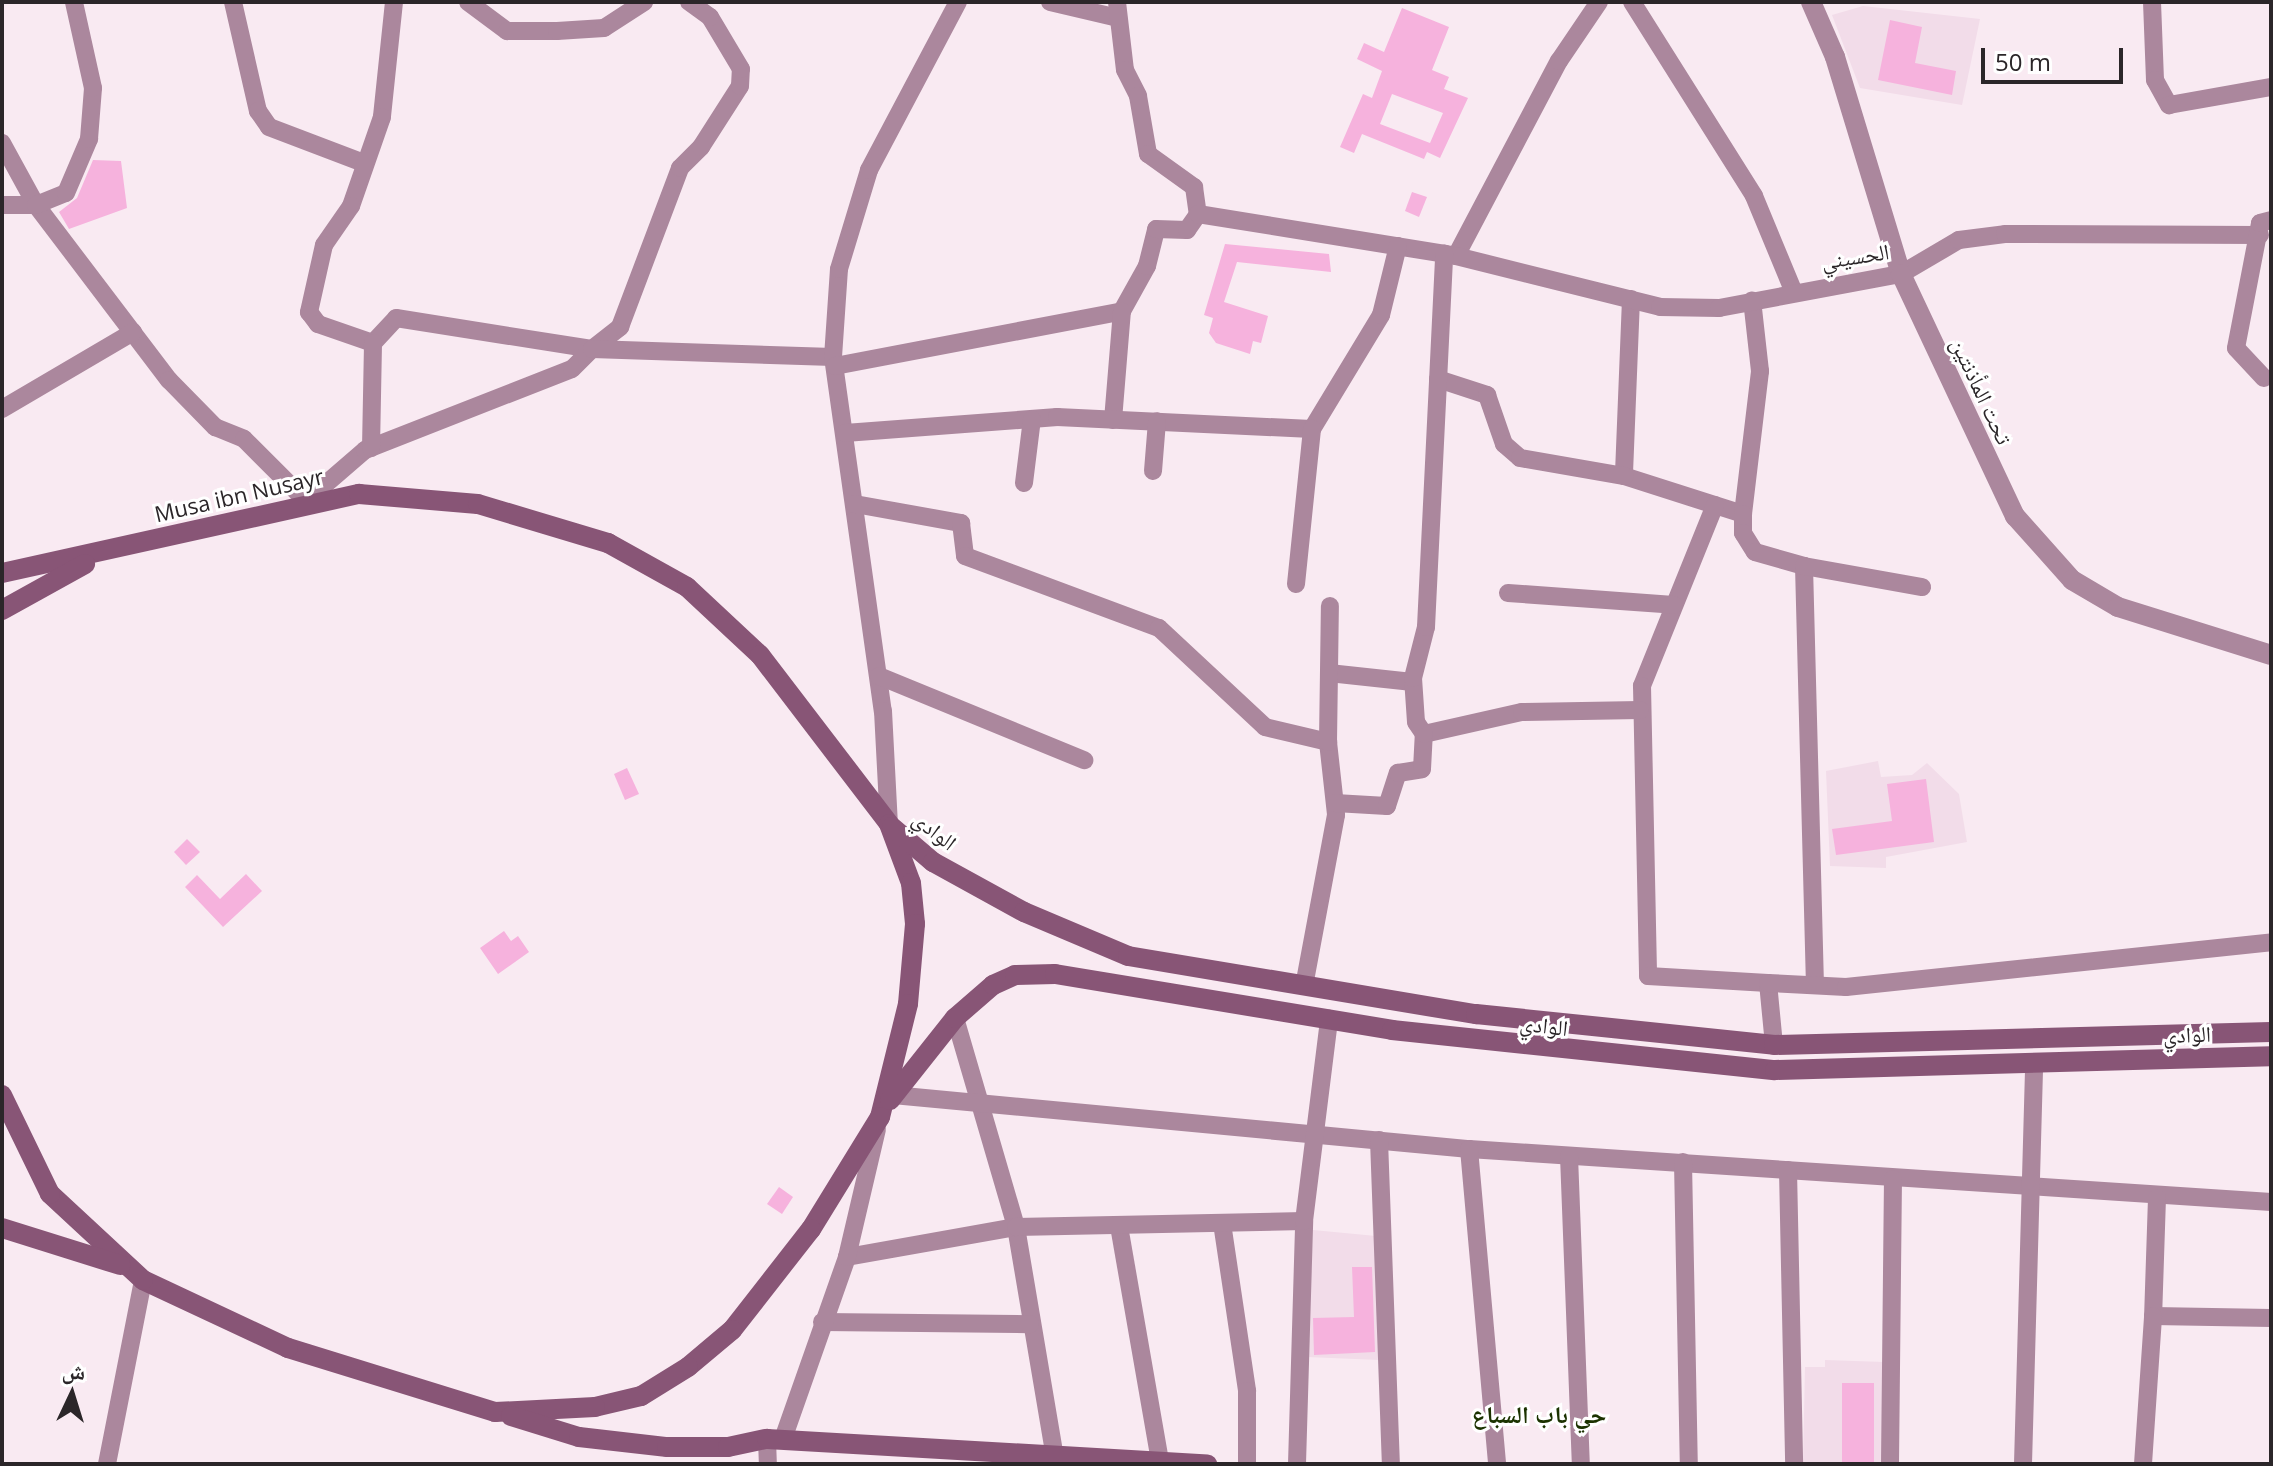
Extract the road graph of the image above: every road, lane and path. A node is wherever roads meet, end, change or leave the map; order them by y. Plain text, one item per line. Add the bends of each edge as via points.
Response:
1 (74, 2) edge
2 (233, 2) edge
3 (394, 2) edge
4 (468, 2) edge
5 (644, 2) edge
6 (689, 2) edge
7 (958, 2) edge
8 (1050, 2) edge
9 (1599, 2) edge
10 (1632, 2) edge
11 (1811, 2) edge
12 (2152, 2) edge
13 (1118, 10) edge
14 (2271, 87) edge
15 (2, 143) edge
16 (364, 163) junction
17 (2, 205) edge
18 (36, 205) junction
19 (1198, 214) junction
20 (2265, 228) edge
21 (1398, 246) junction
22 (1450, 254) junction
23 (2262, 271) edge
24 (1901, 274) junction
25 (1793, 290) junction
26 (1631, 299) junction
27 (1752, 300) junction
28 (1122, 311) junction
29 (133, 332) junction
30 (373, 343) junction
31 (592, 349) junction
32 (834, 361) junction
33 (2264, 378) dead end
34 (1438, 379) junction
35 (2, 409) edge
36 (1032, 419) junction
37 (1113, 420) junction
38 (1157, 421) junction
39 (1312, 429) junction
40 (845, 433) junction
41 (371, 448) junction
42 (1153, 471) dead end
43 (1624, 476) junction
44 (1024, 483) dead end
45 (306, 501) junction
46 (855, 504) junction
47 (1715, 505) junction
48 (1743, 514) junction
49 (110, 551) junction
50 (1804, 566) junction
51 (2, 573) edge
52 (1296, 584) dead end
53 (1922, 587) dead end
54 (1508, 593) dead end
55 (1674, 605) junction
56 (1330, 606) dead end
57 (2, 610) edge
58 (2271, 655) edge
59 (1329, 673) junction
60 (879, 676) junction
61 (1413, 682) junction
62 (1640, 710) junction
63 (1424, 734) junction
64 (1328, 742) junction
65 (1084, 760) dead end
66 (1335, 803) junction
67 (889, 824) junction
68 (2271, 942) edge
69 (1768, 983) junction
70 (1815, 985) junction
71 (1304, 986) junction
72 (955, 1018) junction
73 (1329, 1019) junction
74 (2271, 1032) edge
75 (1774, 1045) junction
76 (2271, 1056) edge
77 (2034, 1063) junction
78 (2, 1095) edge
79 (893, 1095) junction
80 (976, 1107) junction
81 (880, 1117) junction
82 (1313, 1133) junction
83 (1379, 1140) junction
84 (1469, 1149) junction
85 (1569, 1156) junction
86 (1683, 1162) junction
87 (1788, 1170) junction
88 (1893, 1179) junction
89 (2028, 1190) junction
90 (2157, 1198) junction
91 (2271, 1202) edge
92 (1304, 1221) junction
93 (1222, 1223) junction
94 (1119, 1226) junction
95 (1016, 1227) junction
96 (2, 1228) edge
97 (847, 1257) junction
98 (136, 1274) junction
99 (2153, 1316) junction
100 (2271, 1318) edge
101 (822, 1322) junction
102 (1030, 1324) junction
103 (495, 1412) junction
104 (775, 1439) junction
105 (662, 1455) edge
106 (1055, 1460) edge
107 (1171, 1463) edge
108 (107, 1464) edge
109 (768, 1464) edge
110 (1207, 1464) edge
111 (1247, 1464) edge
112 (1297, 1464) edge
113 (1391, 1464) edge
114 (1497, 1464) edge
115 (1581, 1464) edge
116 (1689, 1464) edge
117 (1794, 1464) edge
118 (1890, 1464) edge
119 (2023, 1464) edge
120 (2143, 1464) edge

1 - 18 street via 93,88 89,139 66,193
2 - 16 street via 258,111 269,127
3 - 16 street via 382,117
4 - 5 street via 507,31 557,31 604,28
6 - 31 street via 718,30 741,69 740,86 701,147 680,168 620,327 611,340
7 - 32 street via 869,170 839,269
8 - 13 street
9 - 22 street via 1559,61
10 - 25 street via 1754,196
11 - 24 street, تحت المأذنتين via 1835,57
12 - 14 street via 2155,80 2169,105
13 - 19 street via 1125,70 1142,110 1148,154 1194,187
15 - 18 street
16 - 30 street via 351,206 324,245 309,312 318,324
17 - 18 street
18 - 29 street
19 - 21 street, الحسيني
19 - 28 street via 1187,230 1156,229 1147,266
20 - 23 street
20 - 24 street, الحسيني via 2005,234 1959,240
21 - 22 street, الحسيني
21 - 39 street via 1381,315
22 - 26 street, الحسيني
22 - 34 street
23 - 33 street via 2236,348
24 - 25 street, الحسيني
24 - 58 street, تحت المأذنتين via 2015,516 2072,580 2118,607
25 - 27 street, الحسيني
26 - 27 street, الحسيني via 1719,308
26 - 43 street
27 - 48 street via 1760,371
28 - 32 street
28 - 37 street
29 - 35 street
29 - 45 street via 215,427 244,439
30 - 31 street via 396,318
30 - 41 street
31 - 32 street
31 - 41 street via 572,369
32 - 40 street
34 - 43 street via 1487,395 1504,444 1520,458
34 - 61 street via 1426,627
36 - 37 street
36 - 40 street
36 - 44 street
37 - 38 street
38 - 39 street
38 - 42 street
39 - 52 street
40 - 46 street
41 - 45 street
43 - 47 street
45 - 49 main road, Musa ibn Nusayr
45 - 67 main road, Musa ibn Nusayr via 359,494 478,504 608,543 649,563 723,617 760,655
46 - 60 street
46 - 64 street via 961,523 965,556 1159,628 1265,727
47 - 48 street
47 - 55 street
48 - 50 street via 1743,533 1755,552
49 - 51 main road, Musa ibn Nusayr
49 - 57 main road
50 - 53 street
50 - 70 street
54 - 55 street
55 - 62 street via 1642,686
56 - 59 street
59 - 61 street
59 - 64 street
60 - 65 street
60 - 67 street
61 - 63 street via 1416,722
62 - 63 street via 1522,712
62 - 69 street via 1648,976
63 - 66 street via 1422,769 1398,773 1387,806
64 - 66 street
66 - 71 street
67 - 71 main road, الوادي via 933,862 1024,912 1128,956
67 - 81 main road via 911,883 915,924 908,1004
68 - 70 street via 1846,987
69 - 70 street
69 - 75 street
71 - 75 main road, الوادي via 1476,1014
72 - 73 main road, الوادي via 1015,975 1055,974
72 - 79 main road, الوادي
72 - 80 street
73 - 77 main road, الوادي via 1577,1053 1775,1070
73 - 82 street
74 - 75 main road, الوادي
76 - 77 main road, الوادي
77 - 89 street
78 - 98 main road via 50,1194
79 - 80 street
79 - 81 main road, الوادي
80 - 82 street
80 - 95 street
81 - 97 street
81 - 103 main road, الوادي via 811,1229 732,1330 688,1367 641,1396 595,1407
82 - 83 street
82 - 92 street
83 - 84 street
83 - 113 street
84 - 85 street
84 - 114 street
85 - 86 street
85 - 115 street
86 - 87 street
86 - 116 street
87 - 88 street
87 - 117 street
88 - 89 street
88 - 118 street
89 - 90 street
89 - 119 street
90 - 91 street
90 - 99 street
92 - 93 street
92 - 112 street
93 - 94 street
93 - 111 street via 1247,1391
94 - 95 street
94 - 107 street
95 - 97 street
95 - 102 street
96 - 98 main road
97 - 101 street
98 - 103 main road via 288,1348
98 - 108 street
99 - 100 street
99 - 120 street
101 - 102 street
101 - 104 street via 805,1391
102 - 106 street
103 - 105 main road
104 - 105 main road
104 - 106 main road
104 - 109 street
106 - 107 main road
107 - 110 main road

